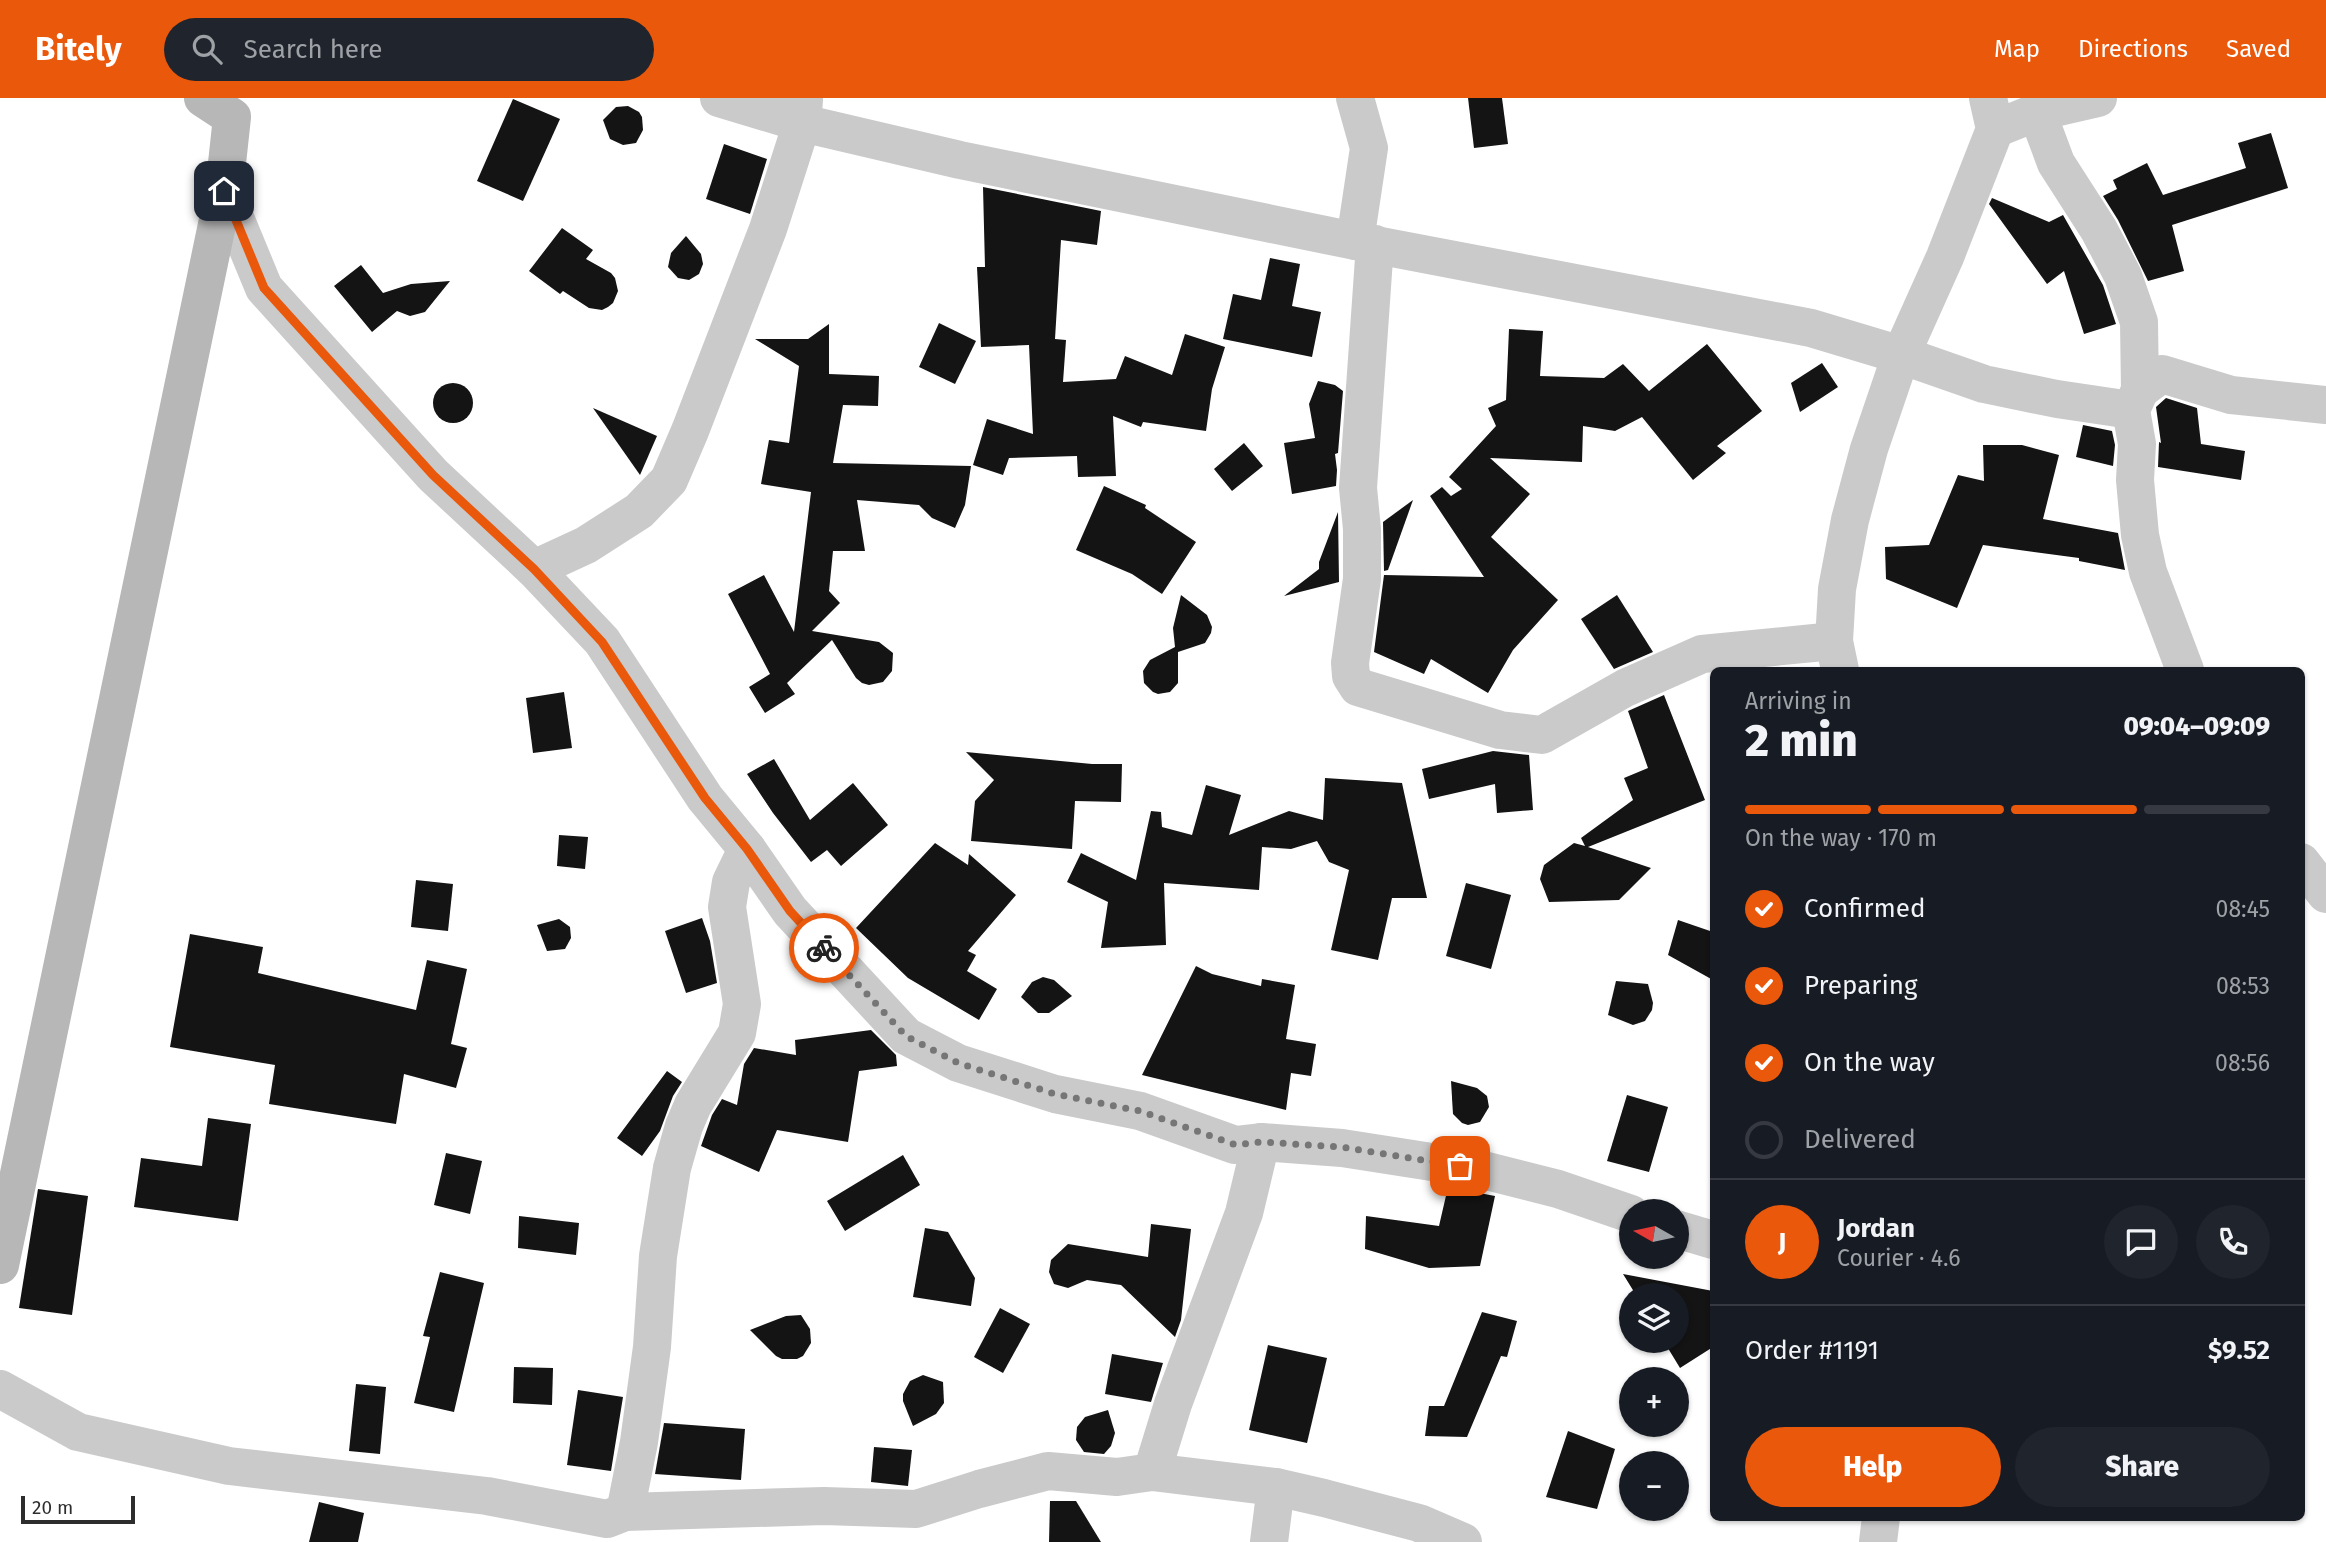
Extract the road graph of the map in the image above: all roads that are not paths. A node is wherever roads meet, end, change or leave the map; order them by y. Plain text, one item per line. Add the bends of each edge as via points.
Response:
1 (719, 98) edge
2 (1355, 98) edge
3 (2098, 98) edge
4 (222, 104) edge
5 (803, 111) edge
6 (2037, 112) junction
7 (1992, 113) edge
8 (224, 191) junction
9 (1365, 243) junction
10 (1901, 355) junction
11 (2136, 400) junction
12 (2326, 405) edge
13 (534, 569) junction
14 (1837, 655) edge
15 (2184, 667) edge
16 (747, 849) junction
17 (2305, 867) edge
18 (2326, 894) edge
19 (1261, 1142) junction
20 (1619, 1210) edge
21 (1689, 1233) edge
22 (1710, 1239) edge
23 (0, 1265) edge
24 (0, 1389) edge
25 (1152, 1472) junction
26 (1276, 1487) junction
27 (1881, 1521) edge
28 (614, 1524) edge
29 (1269, 1542) edge
30 (1463, 1542) edge
31 (1878, 1542) edge

1 - 5 street
2 - 9 street via 1369,148
3 - 6 street
4 - 8 main road
5 - 9 street via 960,160
5 - 13 street via 768,229 668,480 639,511 586,545
6 - 7 street
6 - 11 street via 2056,163 2123,276 2139,322
7 - 10 street via 1945,257
8 - 13 street via 264,288 433,475
8 - 23 main road
9 - 10 street via 1811,328
9 - 14 street via 1358,488 1362,579 1350,663 1350,676 1358,687 1500,730 1542,735 1625,688 1702,654
10 - 11 street via 1984,384 2057,399
10 - 14 street via 1850,520 1837,589
11 - 12 street via 2162,374 2231,395
11 - 15 street via 2140,535 2148,572
13 - 16 street via 602,642 705,798
16 - 19 street via 790,911 906,1036 958,1063 1055,1094 1140,1111 1236,1145
16 - 28 street via 731,882 727,907 742,1004 737,1033 693,1105 672,1168 639,1442
17 - 18 street
19 - 20 street via 1342,1147 1483,1170
19 - 25 street via 1244,1213
21 - 22 street
24 - 28 street via 78,1432 229,1466 486,1496
25 - 26 street
25 - 28 street via 1116,1477 1048,1471 916,1509 824,1506
26 - 29 street
26 - 30 street via 1419,1523
27 - 31 street

